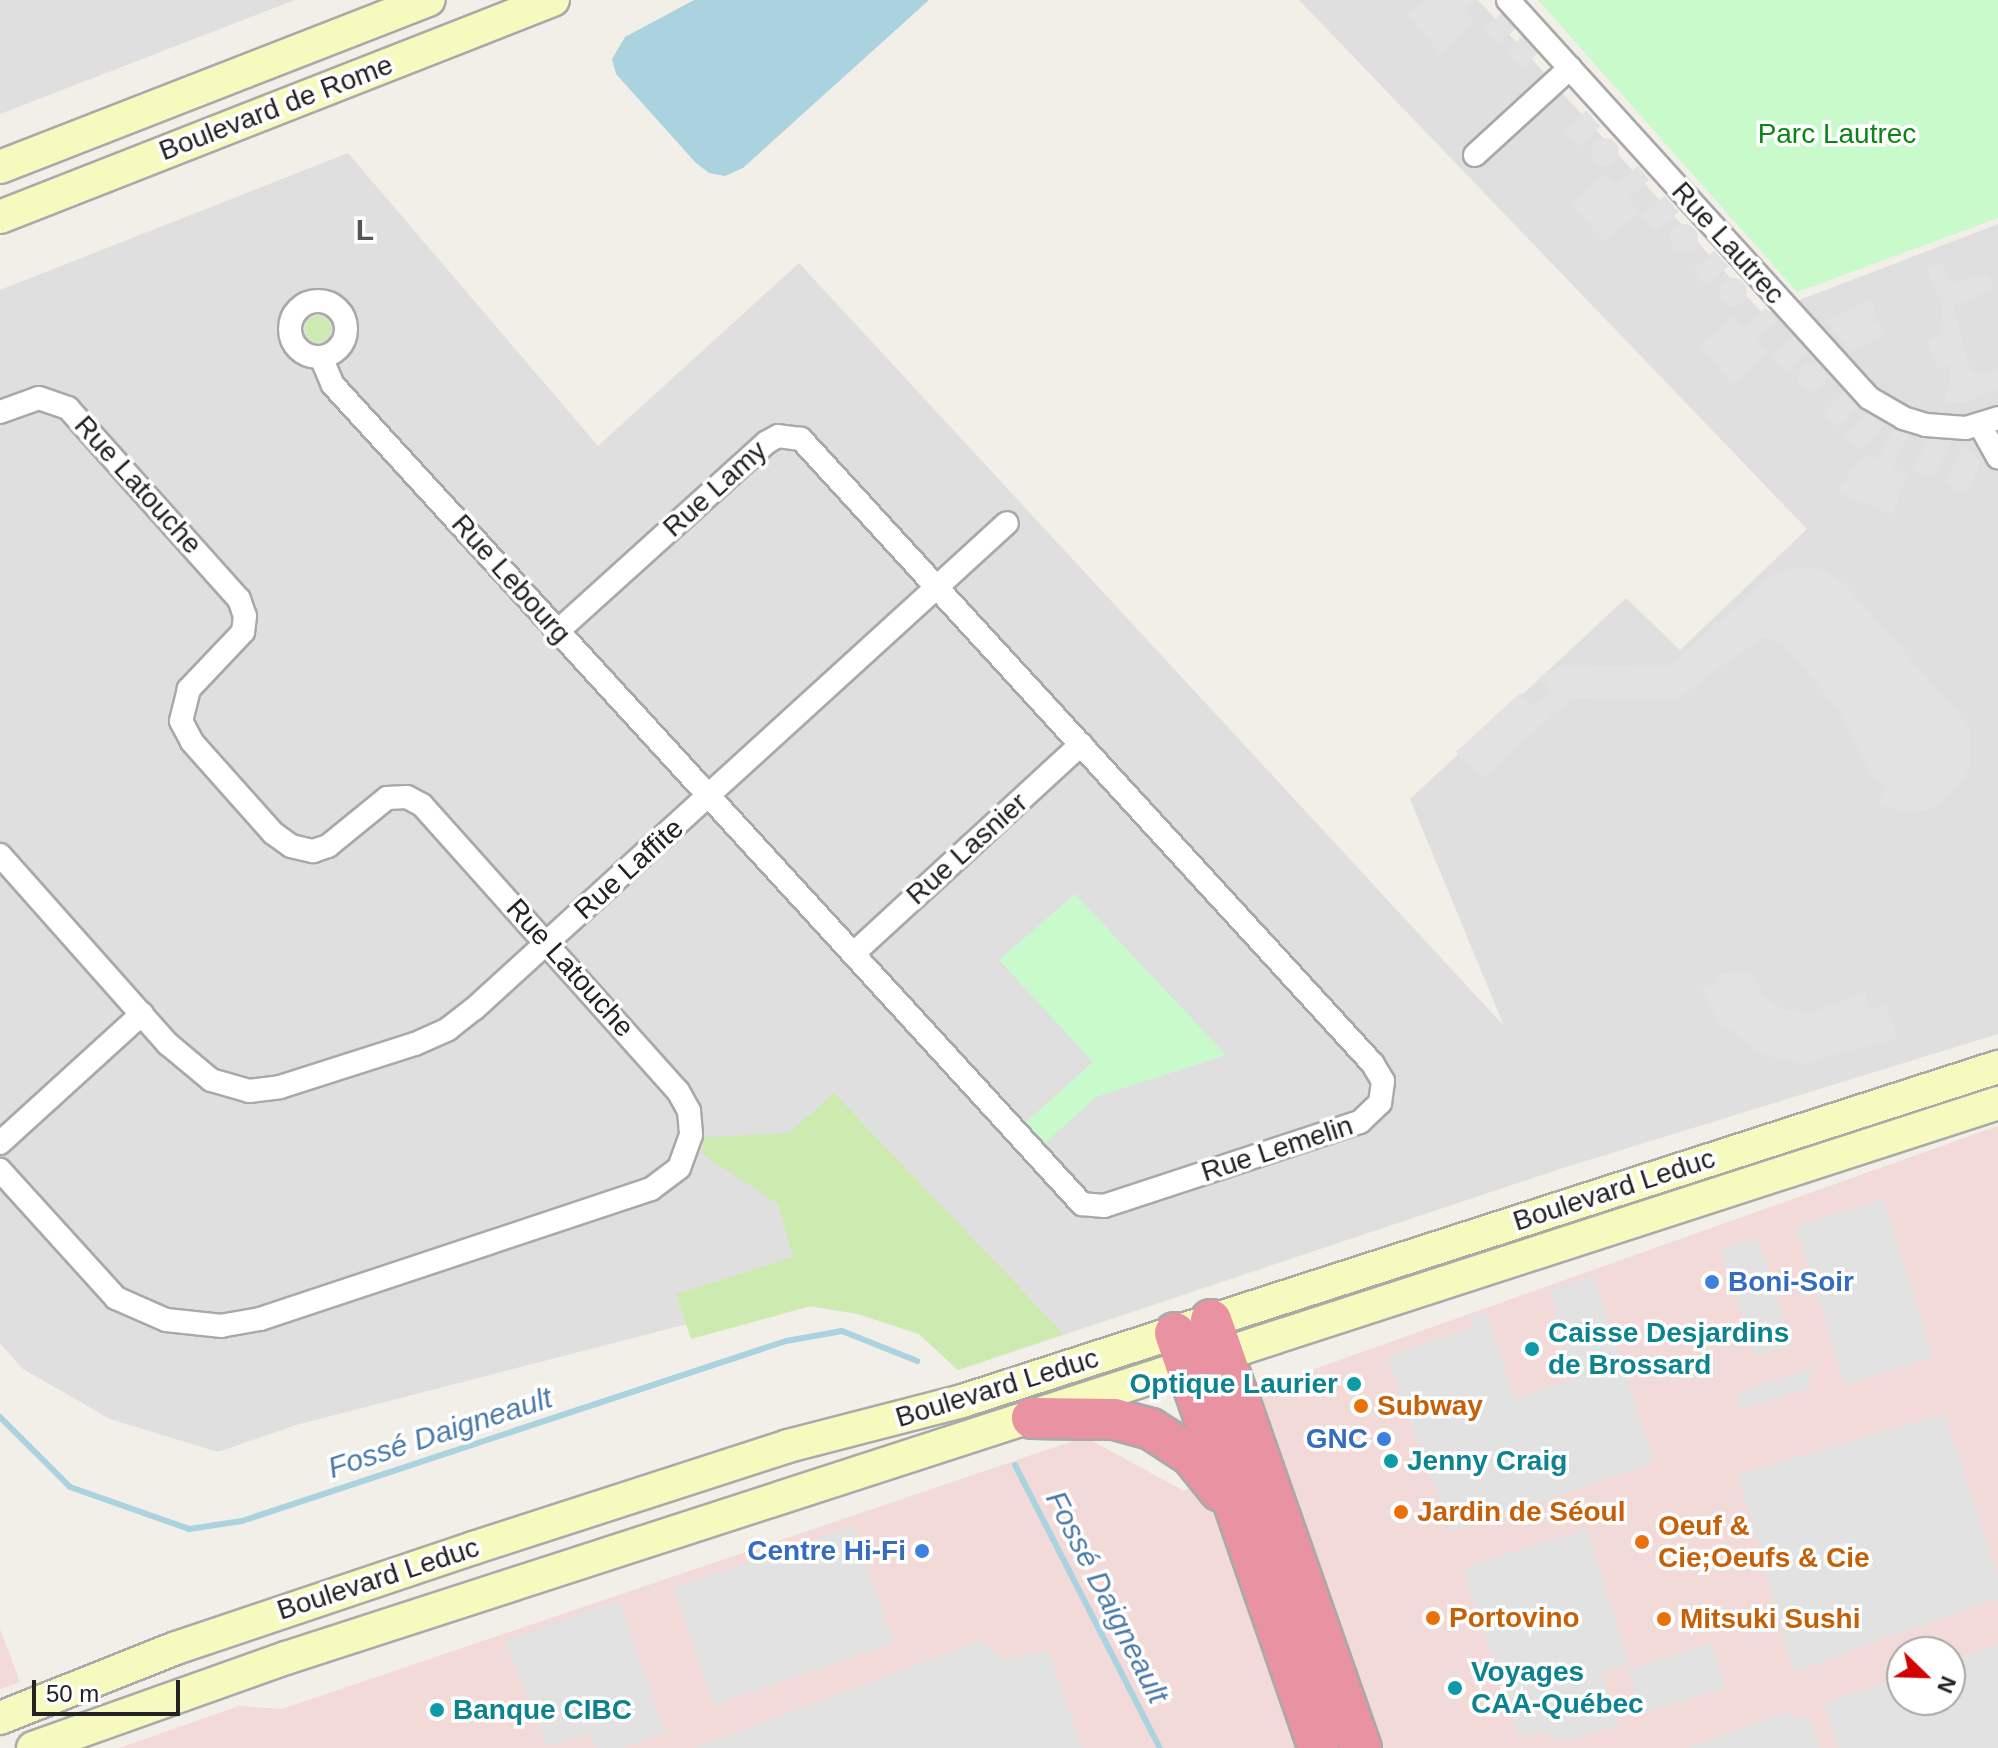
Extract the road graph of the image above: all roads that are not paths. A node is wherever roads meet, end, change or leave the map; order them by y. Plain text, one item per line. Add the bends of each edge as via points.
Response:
1 (429, 0) edge
2 (553, 0) edge
3 (1508, 0) edge
4 (1570, 68) junction
5 (1475, 155) dead end
6 (0, 167) edge
7 (0, 217) edge
8 (321, 357) dead end
9 (0, 412) edge
10 (1989, 422) edge
11 (1998, 457) edge
12 (1007, 523) dead end
13 (938, 586) junction
14 (558, 631) junction
15 (1081, 744) junction
16 (709, 798) junction
17 (0, 856) edge
18 (547, 942) junction
19 (853, 954) junction
20 (142, 1014) junction
21 (1998, 1067) edge
22 (1998, 1103) edge
23 (0, 1143) edge
24 (0, 1170) edge
25 (1198, 1344) junction
26 (1032, 1418) junction
27 (1230, 1503) junction
28 (0, 1718) edge
29 (33, 1748) edge
30 (1319, 1748) edge
31 (1361, 1748) edge

1 - 6 street, Boulevard de Rome
2 - 7 street, Boulevard de Rome
3 - 4 street, Rue Lautrec
4 - 5 street
4 - 10 street, Rue Lautrec via 1869,398 1919,423
8 - 14 street, Rue Lebourg via 333,385
9 - 18 street, Rue Latouche via 39,398 68,408 239,599 243,632 189,689 181,721 192,742 273,833 299,849 322,850 381,800 407,797 427,809
10 - 11 street, Rue Lautrec
12 - 13 street, Rue Laffite
13 - 14 street, Rue Lamy via 813,449 801,439 778,436
13 - 15 street, Rue Lemelin
13 - 16 street, Rue Laffite
14 - 16 street, Rue Lebourg
15 - 19 street, Rue Lasnier
15 - 19 street, Rue Lemelin via 1372,1063 1383,1093 1369,1117 1091,1207 1071,1194
16 - 18 street, Rue Laffite
16 - 19 street, Rue Lemelin
17 - 20 street, Rue Laffite
18 - 20 street, Rue Laffite via 437,1035 280,1087 249,1091 211,1080
18 - 24 street, Rue Latouche via 678,1091 689,1111 691,1135 683,1161 651,1189 260,1319 207,1325 152,1316 106,1290
20 - 23 street
21 - 25 street, Boulevard Leduc
22 - 25 street, Boulevard Leduc
25 - 26 street, Boulevard Leduc
25 - 27 highway
25 - 28 street, Boulevard Leduc via 788,1446 364,1583 176,1648
25 - 31 highway
26 - 27 highway via 1114,1419 1151,1429 1191,1455
26 - 29 street, Boulevard Leduc via 286,1658
27 - 30 highway

